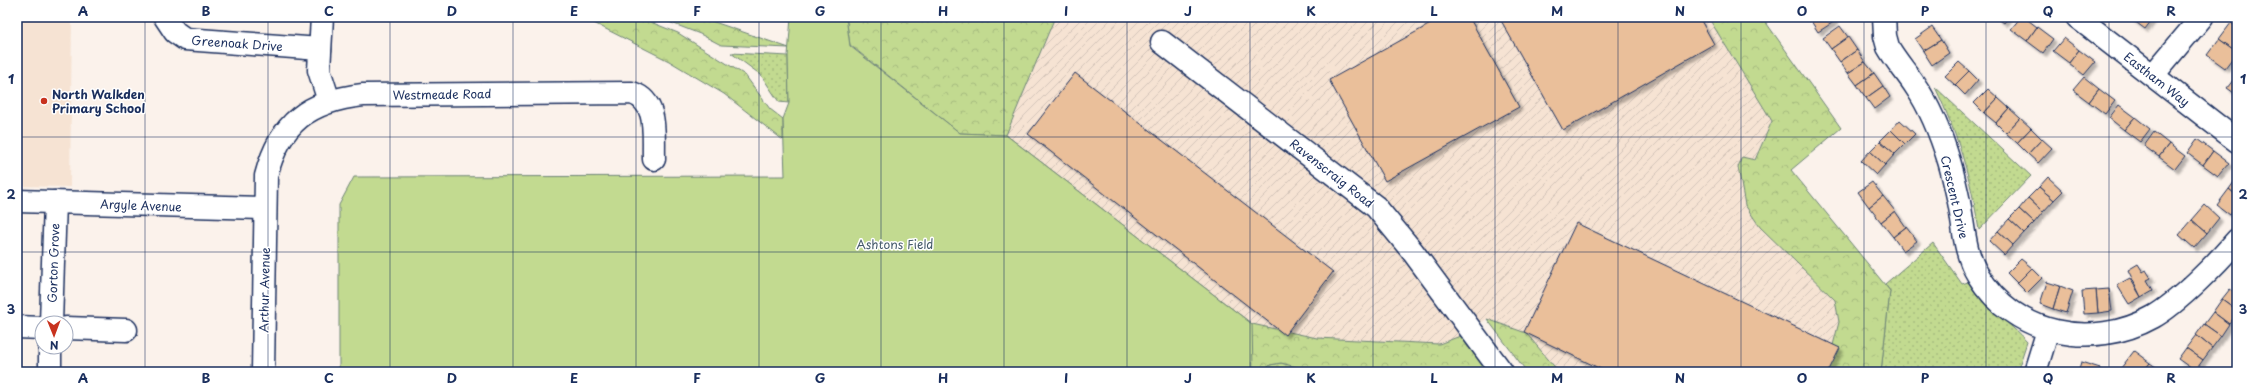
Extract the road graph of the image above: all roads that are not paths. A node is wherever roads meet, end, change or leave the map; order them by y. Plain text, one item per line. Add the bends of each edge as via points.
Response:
1 (165, 17) edge
2 (322, 17) edge
3 (1884, 17) edge
4 (2077, 17) edge
5 (2202, 17) edge
6 (1162, 42) dead end
7 (320, 49) junction
8 (2153, 75) junction
9 (329, 101) junction
10 (2237, 141) edge
11 (659, 148) dead end
12 (17, 201) edge
13 (55, 202) junction
14 (265, 208) junction
15 (2237, 240) edge
16 (51, 315) edge
17 (17, 327) edge
18 (34, 328) edge
19 (74, 328) edge
20 (126, 330) dead end
21 (2048, 330) junction
22 (50, 355) edge
23 (50, 372) edge
24 (263, 372) edge
25 (1502, 372) edge
26 (2035, 372) edge

1 - 7 street, Greenoak Drive via 175,32 185,39
2 - 7 street
3 - 21 street, Crescent Drive via 1888,47 1927,106 1949,160 1966,246 1977,274 1988,290 2014,314
4 - 8 street, Eastham Way
5 - 8 street
6 - 25 street, Ravenscraig Road via 1376,207 1413,252
7 - 9 street via 319,70
8 - 10 street, Eastham Way
9 - 11 street, Westmeade Road via 363,95 632,93 647,102
9 - 14 street, Westmeade Road via 299,117 278,141 266,176
12 - 13 street, Argyle Avenue
13 - 14 street, Argyle Avenue
13 - 16 street, Gorton Grove
14 - 24 street, Arthur Avenue
15 - 21 street, Crescent Drive via 2196,282 2153,317 2127,328 2099,334 2080,335
17 - 18 street
19 - 20 street
21 - 26 street
22 - 23 street

